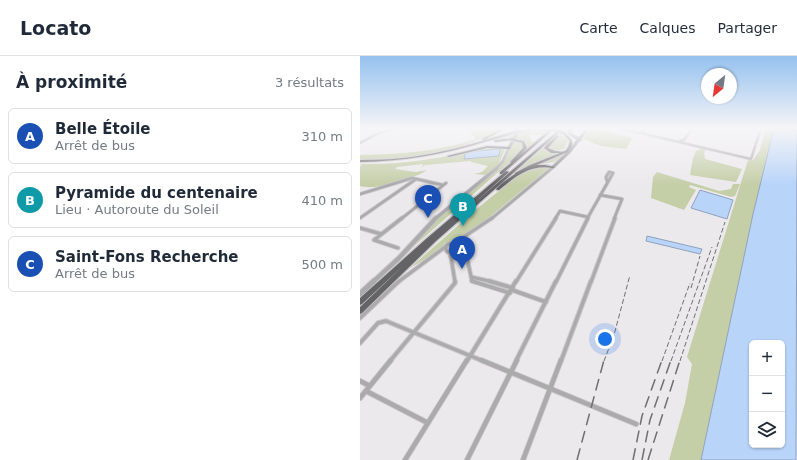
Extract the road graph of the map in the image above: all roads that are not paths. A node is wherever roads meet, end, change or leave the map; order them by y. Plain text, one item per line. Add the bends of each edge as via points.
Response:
1 (462, 147) edge
2 (465, 147) edge
3 (467, 147) edge
4 (474, 147) edge
5 (525, 147) edge
6 (531, 147) edge
7 (537, 147) edge
8 (545, 147) edge
9 (546, 147) edge
10 (566, 147) edge
11 (569, 147) edge
12 (571, 147) edge
13 (699, 147) edge
14 (755, 147) edge
15 (509, 148) joint
16 (452, 151) junction
17 (361, 162) edge
18 (552, 166) junction
19 (506, 169) junction
20 (416, 179) junction
21 (607, 181) dead end
22 (446, 183) dead end
23 (443, 185) junction
24 (503, 185) junction
25 (360, 194) edge
26 (600, 195) junction
27 (588, 217) junction
28 (360, 218) edge
29 (454, 220) junction
30 (360, 228) edge
31 (381, 234) junction
32 (454, 246) junction
33 (398, 248) dead end
34 (447, 250) junction
35 (512, 291) junction
36 (360, 294) edge
37 (360, 302) edge
38 (546, 302) junction
39 (360, 311) edge
40 (360, 318) edge
41 (414, 333) junction
42 (360, 343) edge
43 (471, 357) junction
44 (510, 373) junction
45 (360, 381) edge
46 (370, 386) junction
47 (550, 389) junction
48 (366, 391) junction
49 (360, 398) edge
50 (428, 422) junction
51 (636, 424) dead end
52 (405, 460) edge
53 (467, 460) edge
54 (523, 460) edge

1 - 16 highway
2 - 16 highway
3 - 17 highway via 442,155 406,161
4 - 17 highway via 429,158 394,163
5 - 19 highway
6 - 19 highway
7 - 29 highway
8 - 29 highway
9 - 10 highway via 548,150 560,152
11 - 24 highway via 524,169
12 - 18 main road
13 - 14 street via 751,159
15 - 17 highway via 485,147 433,159 406,162
15 - 36 street via 493,172 432,221 400,258
16 - 17 highway via 412,159
18 - 24 highway via 532,167
18 - 32 street via 488,221
19 - 29 highway via 454,214
20 - 23 street
20 - 25 street via 412,178
20 - 28 street
21 - 26 street
22 - 23 street
23 - 31 street
24 - 29 highway via 465,216
26 - 27 street
26 - 47 street via 622,199
27 - 35 street via 560,211
27 - 38 street
29 - 37 highway
29 - 39 highway
30 - 31 street
31 - 33 street via 374,240
32 - 34 street
32 - 34 street
32 - 35 street via 466,253 472,281
34 - 40 street via 438,253 403,277
34 - 41 street via 455,284
35 - 38 street
35 - 43 street
38 - 44 street
41 - 42 street via 383,321
41 - 43 street
41 - 46 street
43 - 44 street
43 - 50 street
44 - 47 street
44 - 53 street
45 - 46 street
46 - 48 street
47 - 51 street
47 - 54 street
48 - 49 street
48 - 50 street
50 - 52 street

